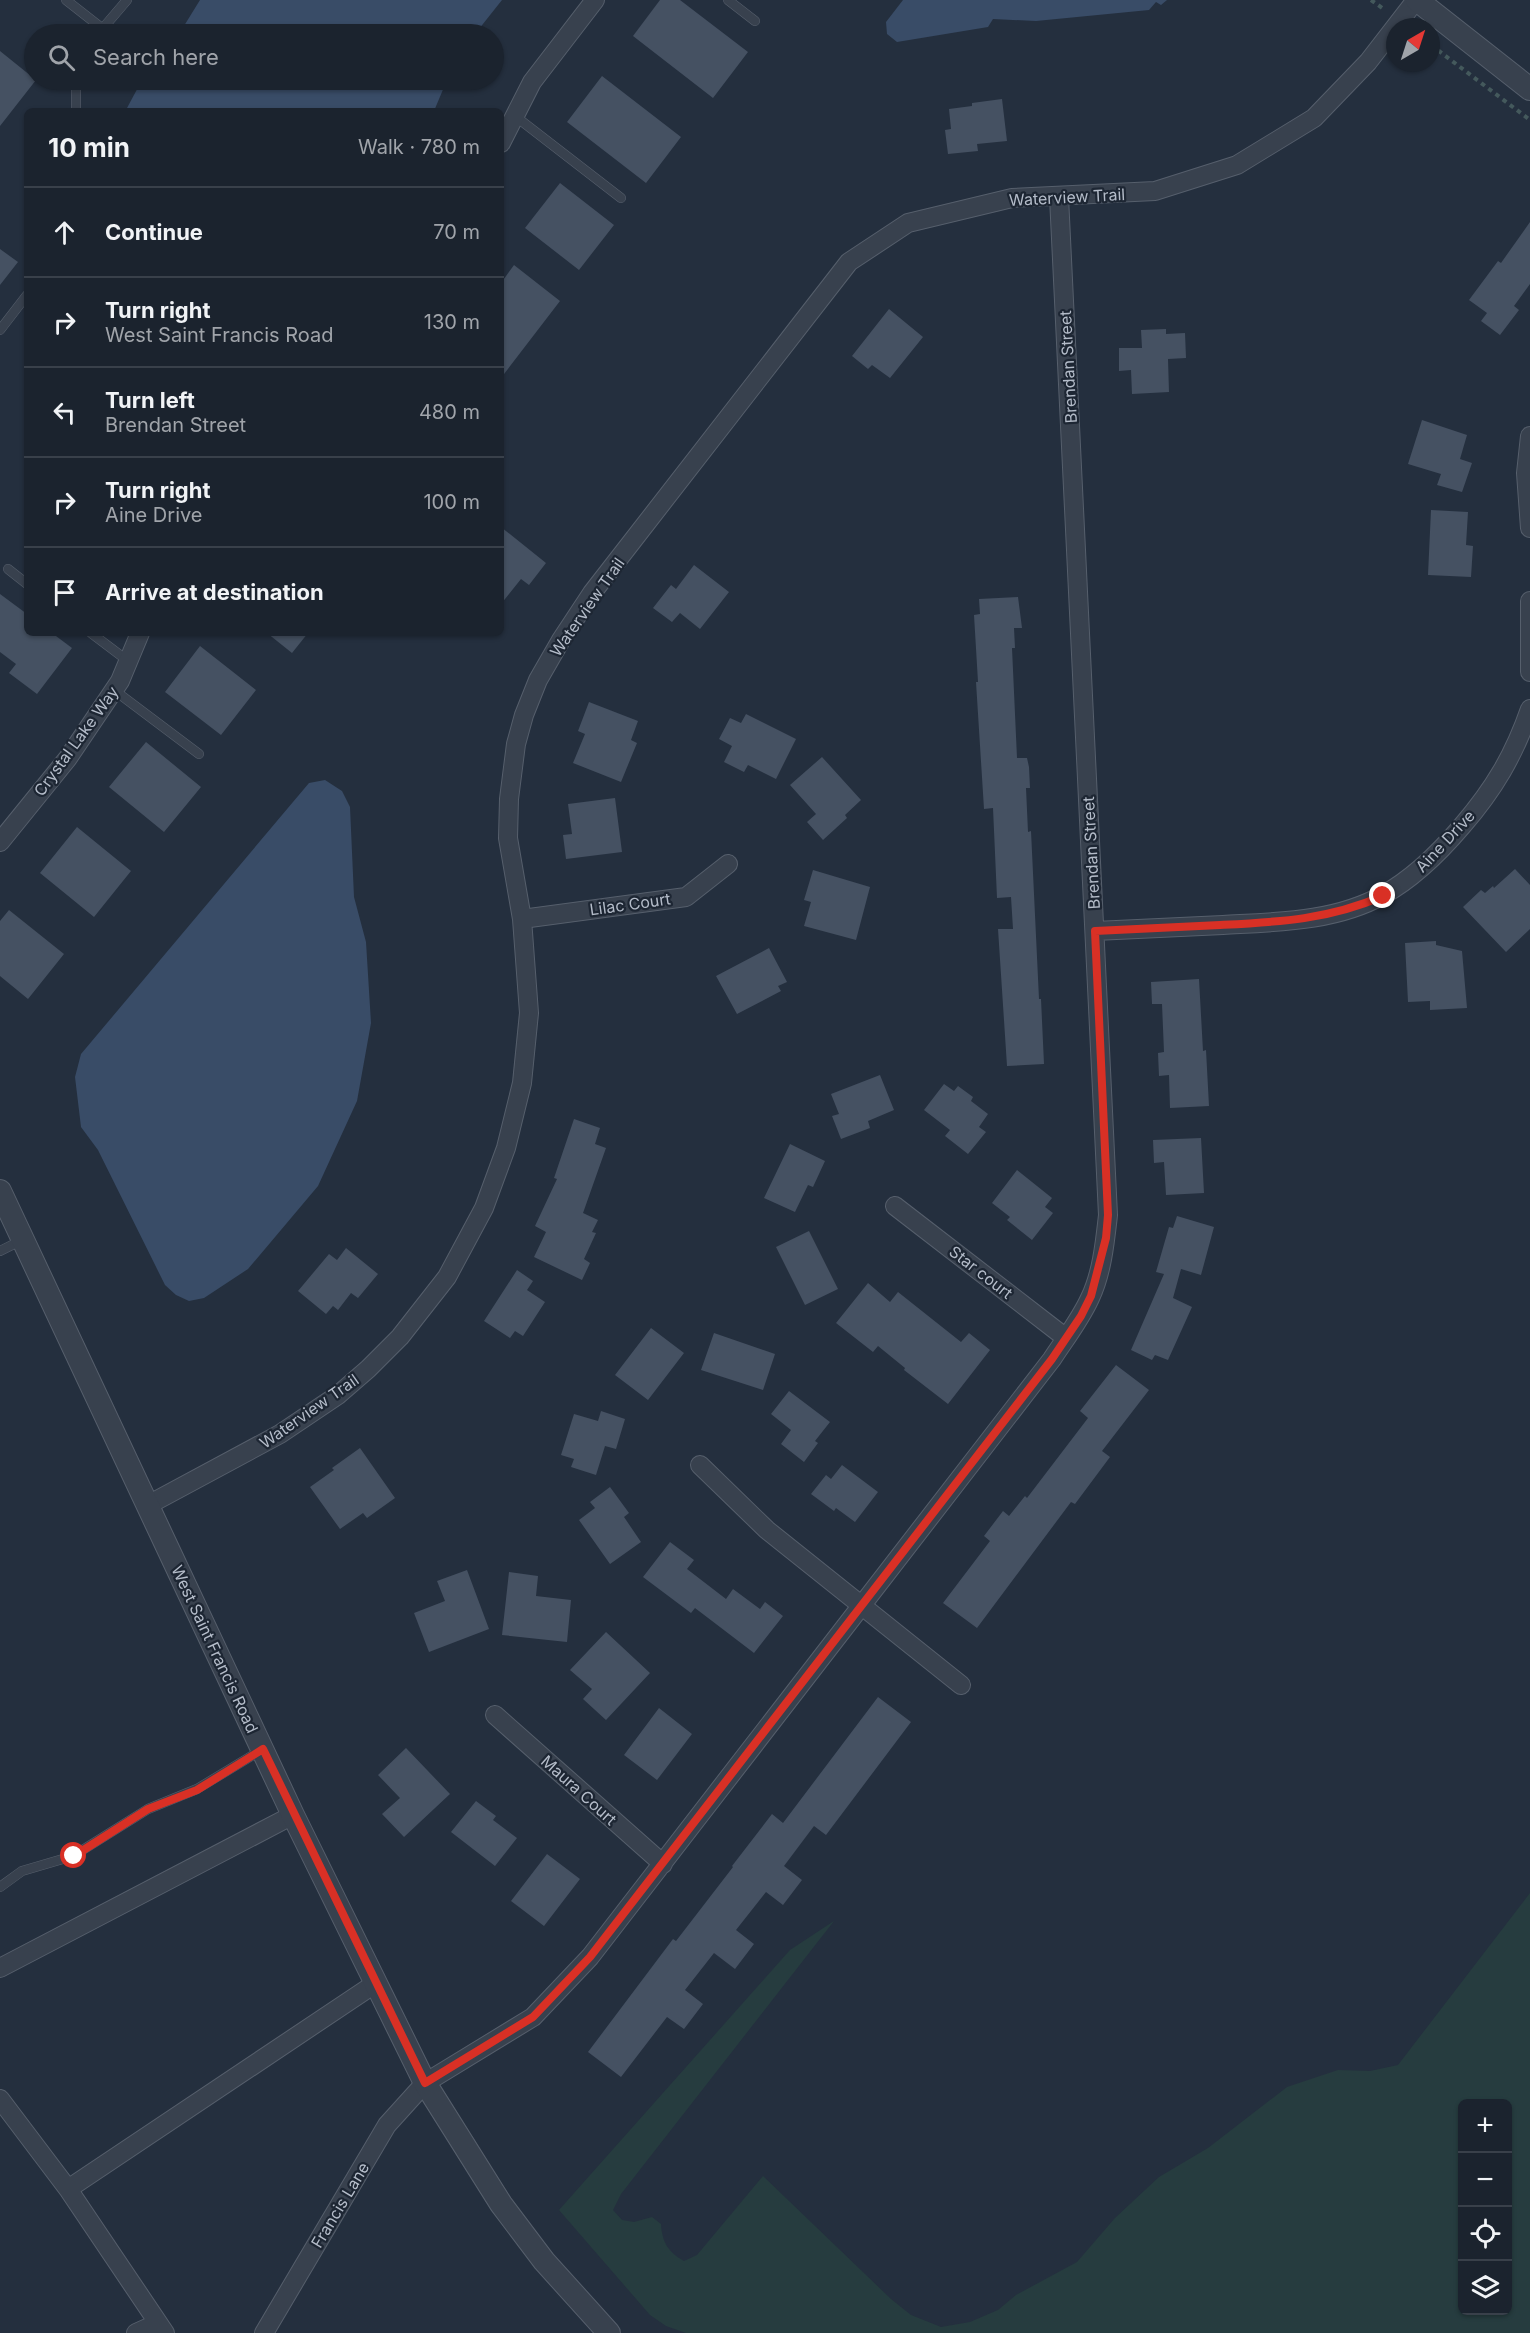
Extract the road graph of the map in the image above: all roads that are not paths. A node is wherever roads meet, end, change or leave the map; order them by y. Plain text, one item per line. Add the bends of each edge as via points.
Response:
1 (66, 0) edge
2 (127, 0) edge
3 (595, 0) edge
4 (728, 0) edge
5 (1416, 0) edge
6 (755, 21) dead end
7 (92, 24) edge
8 (107, 24) edge
9 (1530, 89) edge
10 (76, 90) edge
11 (76, 108) edge
12 (515, 116) junction
13 (504, 137) edge
14 (1059, 197) junction
15 (621, 198) dead end
16 (24, 300) edge
17 (0, 330) edge
18 (1530, 436) edge
19 (1530, 528) edge
20 (8, 569) dead end
21 (24, 582) edge
22 (1530, 601) edge
23 (95, 636) edge
24 (139, 636) edge
25 (128, 661) junction
26 (1530, 672) edge
27 (114, 690) junction
28 (1530, 709) edge
29 (199, 754) dead end
30 (0, 840) edge
31 (729, 864) dead end
32 (522, 919) junction
33 (1095, 931) junction
34 (0, 1191) edge
35 (895, 1206) dead end
36 (23, 1240) junction
37 (0, 1251) edge
38 (1066, 1338) junction
39 (700, 1465) dead end
40 (148, 1505) junction
41 (860, 1606) junction
42 (961, 1684) dead end
43 (495, 1715) dead end
44 (263, 1749) junction
45 (293, 1815) junction
46 (663, 1864) junction
47 (0, 1887) edge
48 (0, 1968) edge
49 (376, 1983) junction
50 (425, 2083) junction
51 (2, 2107) edge
52 (68, 2189) junction
53 (161, 2328) edge
54 (136, 2333) edge
55 (264, 2333) edge
56 (609, 2333) edge

1 - 7 lane
2 - 8 lane
3 - 12 street via 532,82
4 - 6 lane
5 - 9 street
5 - 14 street, Waterview Trail via 1368,62 1314,118 1237,165 1155,191
10 - 11 lane
12 - 13 street
12 - 15 lane
14 - 32 street, Waterview Trail via 1012,198 908,223 849,262 592,593 538,680 516,744 508,838
14 - 33 street, Brendan Street
16 - 17 lane
18 - 19 street via 1526,473
20 - 21 lane
22 - 26 street
23 - 25 lane
24 - 25 street, Crystal Lake Way
25 - 27 street, Crystal Lake Way
27 - 29 lane
27 - 30 street, Crystal Lake Way via 68,758
28 - 33 street, Aine Drive via 1517,745 1468,819 1423,867 1383,896 1323,916 1292,920
31 - 32 street, Lilac Court via 686,897
32 - 40 street, Waterview Trail via 529,1013 522,1083 506,1149 484,1208 447,1277 400,1337 338,1395 280,1434
33 - 38 street, Brendan Street via 1108,1215 1100,1269 1091,1296
34 - 36 street, West Saint Francis Road
35 - 38 street, Star court
36 - 37 lane
36 - 40 street, West Saint Francis Road
38 - 41 street, Brendan Street
39 - 41 street via 767,1530
40 - 44 street, West Saint Francis Road
41 - 42 street
41 - 46 street, Brendan Street
43 - 46 street, Maura Court
44 - 45 street, West Saint Francis Road
44 - 47 lane via 197,1790 148,1809 74,1856 22,1871
45 - 48 street
45 - 49 street, West Saint Francis Road
46 - 50 street, Brendan Street via 590,1957 533,2017
49 - 50 street, West Saint Francis Road
49 - 52 street
50 - 55 street, Francis Lane via 387,2125
50 - 56 street, West Saint Francis Road via 508,2214
51 - 52 street
52 - 53 street
53 - 54 street

